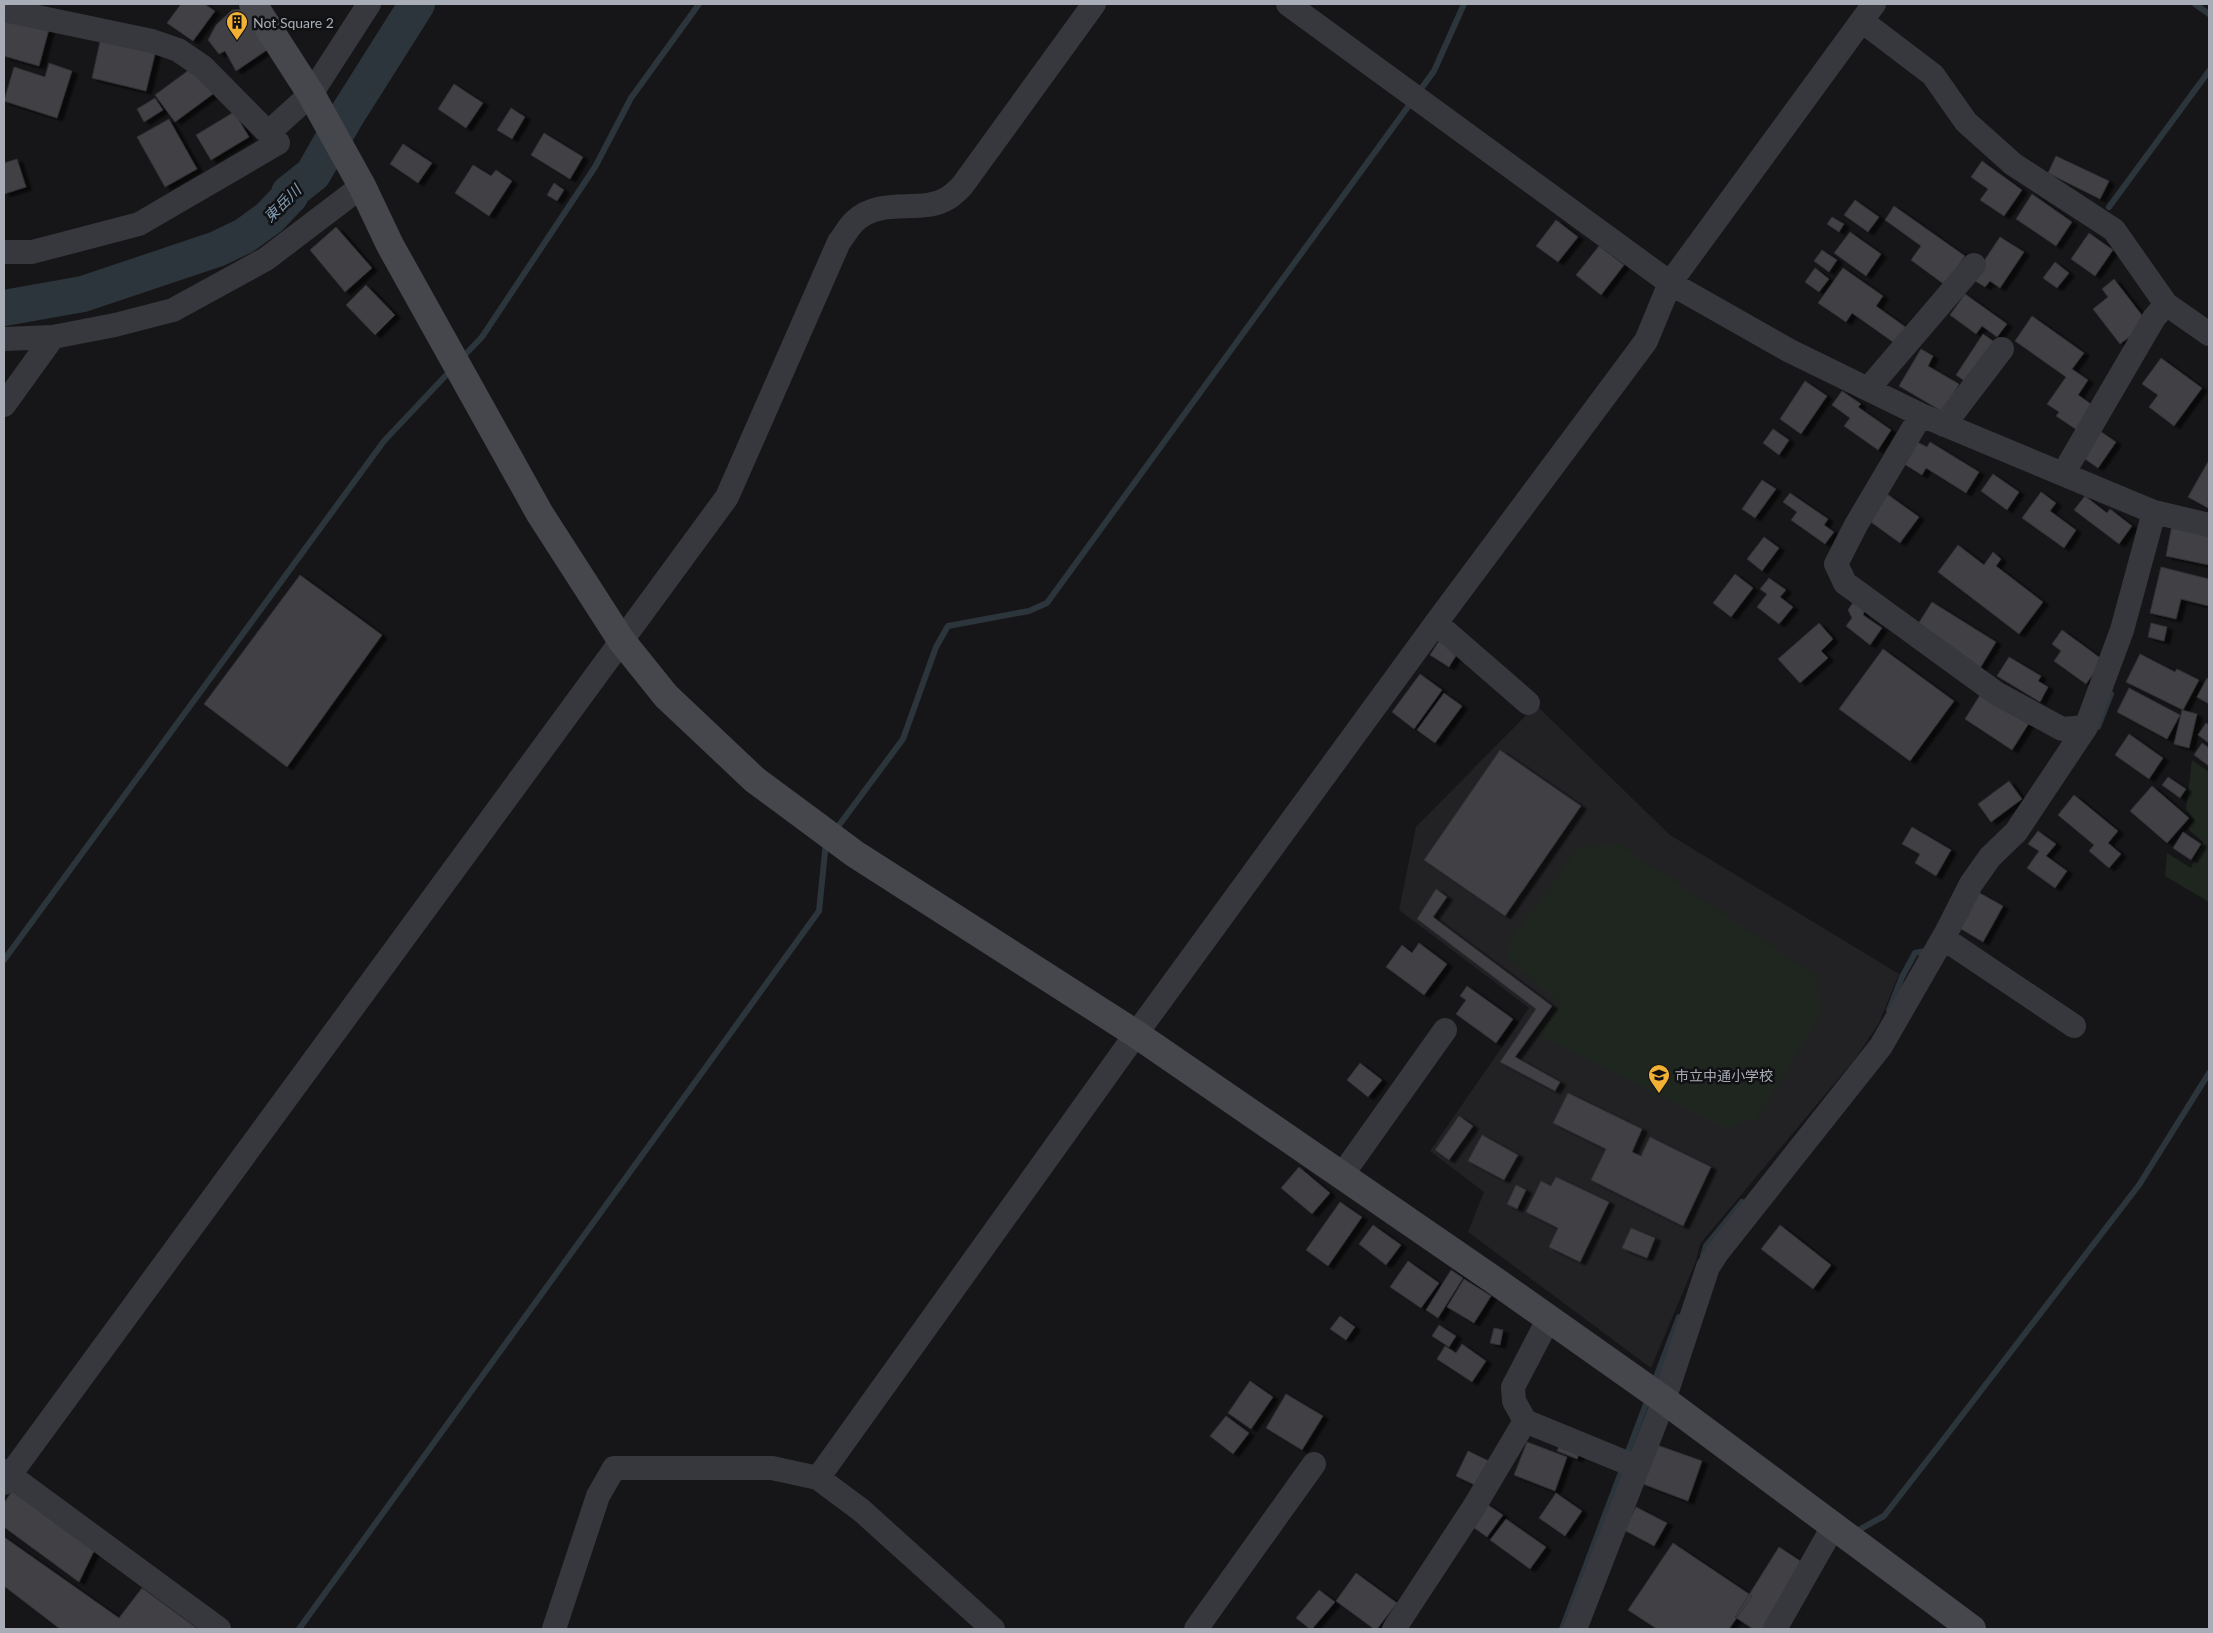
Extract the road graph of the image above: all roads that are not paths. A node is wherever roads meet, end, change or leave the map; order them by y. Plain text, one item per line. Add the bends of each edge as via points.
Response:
1 (253, 4) edge
2 (369, 4) edge
3 (1094, 4) edge
4 (1288, 4) edge
5 (4, 10) edge
6 (1868, 12) edge
7 (311, 94) junction
8 (268, 133) junction
9 (362, 186) junction
10 (4, 252) edge
11 (1974, 264) dead end
12 (1670, 283) junction
13 (2166, 304) junction
14 (2209, 334) edge
15 (53, 337) junction
16 (4, 339) edge
17 (2002, 349) dead end
18 (1868, 389) junction
19 (4, 405) edge
20 (1921, 415) junction
21 (1944, 425) junction
22 (2063, 474) junction
23 (2154, 512) junction
24 (2209, 525) edge
25 (1436, 623) junction
26 (621, 640) junction
27 (1528, 703) dead end
28 (2086, 728) junction
29 (1943, 938) junction
30 (2074, 1026) dead end
31 (1445, 1030) dead end
32 (1136, 1034) junction
33 (1342, 1176) junction
34 (1548, 1320) junction
35 (1664, 1400) junction
36 (1525, 1421) junction
37 (1314, 1464) dead end
38 (1637, 1467) junction
39 (6, 1477) edge
40 (818, 1478) junction
41 (1844, 1532) junction
42 (218, 1629) edge
43 (554, 1629) edge
44 (993, 1629) edge
45 (1196, 1629) edge
46 (1394, 1629) edge
47 (1575, 1629) edge
48 (1775, 1629) edge
49 (1972, 1629) edge

1 - 7 street
2 - 7 street
3 - 26 street via 962,186 947,199 873,210 856,220 840,242 727,497
4 - 12 street
5 - 8 street via 152,41 178,50 203,67
6 - 12 street
6 - 13 street via 1933,75 1966,122 2013,164 2114,230
7 - 8 street
7 - 9 street
8 - 10 street via 278,143 139,224 32,252
9 - 15 street via 266,259 173,310
9 - 26 street via 390,245 540,514
11 - 18 street
12 - 18 street via 1790,351
12 - 25 street via 1646,341
13 - 14 street
13 - 22 street via 2154,318
15 - 16 street
15 - 19 street
17 - 21 street
18 - 20 street
20 - 21 street
20 - 28 street via 1836,564 1845,583 1996,693 2062,729
21 - 22 street
22 - 23 street
23 - 24 street
23 - 28 street via 2122,630
25 - 27 street
25 - 32 street
26 - 32 street via 666,696 755,780 855,854
26 - 39 street
28 - 29 street via 2016,832 1990,857 1976,877
29 - 30 street
29 - 35 street via 1881,1046 1712,1260
31 - 33 street
32 - 33 street
32 - 40 street
33 - 34 street
34 - 35 street
34 - 36 street via 1513,1387 1514,1401
35 - 38 street
35 - 41 street
36 - 38 street
36 - 46 street via 1474,1507
37 - 45 street
38 - 47 street
39 - 42 street
40 - 43 street via 772,1468 614,1468 598,1496
40 - 44 street via 861,1510
41 - 48 street
41 - 49 street

